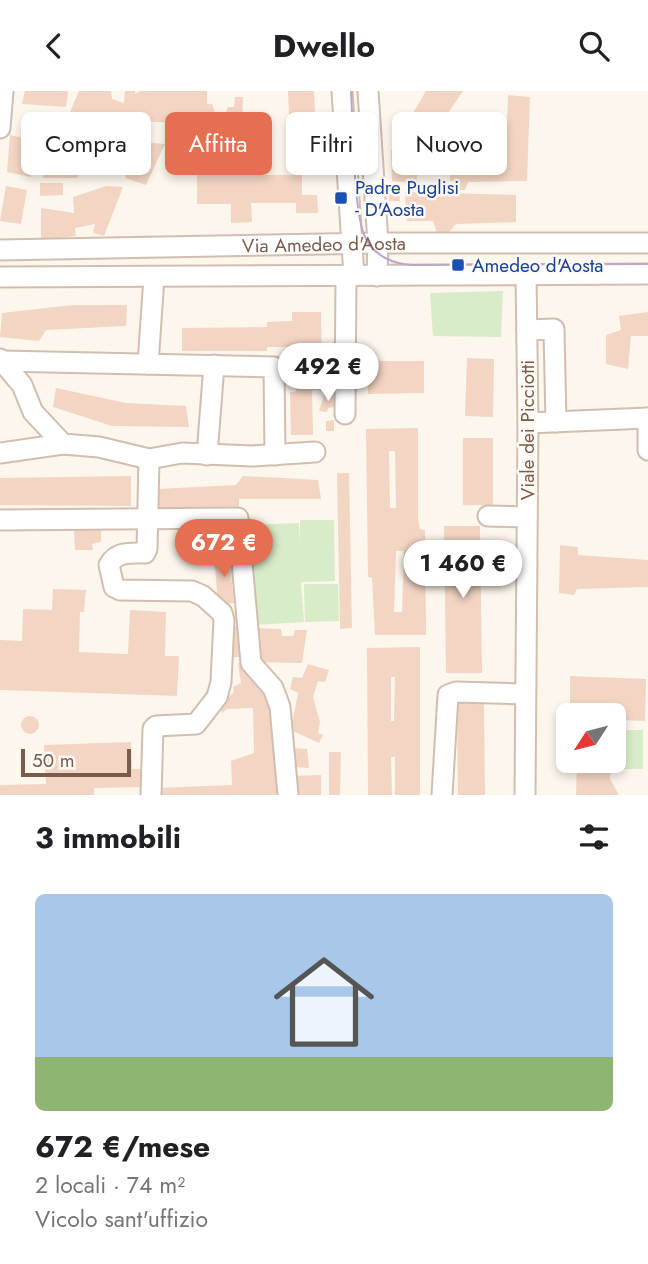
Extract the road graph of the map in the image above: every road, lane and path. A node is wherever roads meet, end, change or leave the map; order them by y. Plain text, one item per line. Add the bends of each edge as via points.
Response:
1 (3, 91) edge
2 (342, 91) edge
3 (368, 91) edge
4 (0, 128) edge
5 (378, 243) junction
6 (648, 243) edge
7 (353, 244) junction
8 (0, 250) edge
9 (648, 274) edge
10 (526, 275) junction
11 (350, 276) junction
12 (377, 276) junction
13 (0, 277) edge
14 (154, 277) junction
15 (527, 330) junction
16 (1, 360) edge
17 (148, 364) junction
18 (214, 365) junction
19 (345, 414) dead end
20 (648, 418) edge
21 (556, 422) junction
22 (528, 423) junction
23 (64, 444) junction
24 (648, 450) edge
25 (315, 452) dead end
26 (0, 453) edge
27 (207, 454) junction
28 (275, 455) junction
29 (149, 459) junction
30 (488, 516) dead end
31 (527, 517) junction
32 (149, 519) junction
33 (0, 520) edge
34 (524, 694) junction
35 (151, 795) edge
36 (288, 795) edge
37 (442, 795) edge
38 (525, 795) edge

1 - 4 street
2 - 7 street
3 - 5 street
5 - 6 street, Via Amedeo d'Aosta
5 - 7 street, Via Amedeo d'Aosta
5 - 12 street
7 - 8 street, Via Amedeo d'Aosta
7 - 11 street
9 - 10 street, Via Amedeo d'Aosta
10 - 12 street, Via Amedeo d'Aosta
10 - 15 street, Viale dei Picciotti
11 - 12 street, Via Amedeo d'Aosta
11 - 14 street, Via Amedeo d'Aosta
11 - 19 street
13 - 14 street, Via Amedeo d'Aosta
14 - 17 street
15 - 21 street via 554,329
15 - 22 street, Viale dei Picciotti
16 - 17 street
16 - 23 street via 22,385 33,412
17 - 18 street
18 - 27 street
18 - 28 street via 274,367
20 - 21 street
20 - 24 street
21 - 22 street
22 - 31 street, Viale dei Picciotti
23 - 26 street
23 - 29 street
25 - 28 street
27 - 28 street
27 - 29 street
29 - 32 street
30 - 31 street
31 - 34 street, Viale dei Picciotti
32 - 33 street
32 - 35 street via 145,553 118,554 108,565 114,587 192,591 213,604 224,620 217,698 196,724 153,729
32 - 36 street via 238,518 251,663 273,688 281,707
34 - 37 street via 448,695
34 - 38 street, Viale dei Picciotti

